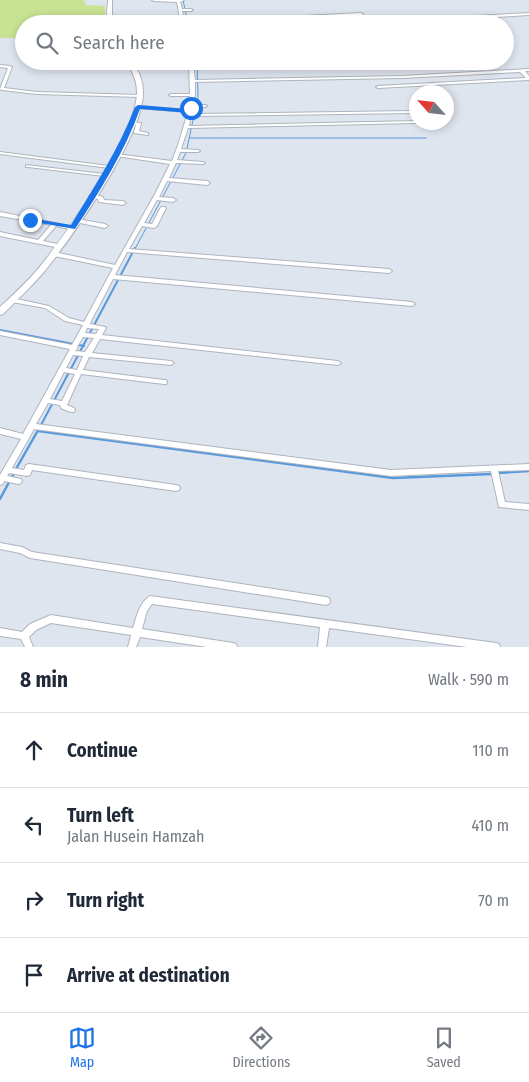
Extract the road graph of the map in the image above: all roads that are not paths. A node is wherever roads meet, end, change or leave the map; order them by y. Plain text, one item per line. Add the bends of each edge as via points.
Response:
1 (110, 0) edge
2 (154, 0) edge
3 (180, 2) edge
4 (185, 4) dead end
5 (181, 10) junction
6 (190, 10) dead end
7 (361, 14) dead end
8 (529, 14) edge
9 (109, 15) edge
10 (182, 15) edge
11 (342, 15) edge
12 (511, 15) edge
13 (0, 66) edge
14 (134, 70) edge
15 (192, 70) edge
16 (529, 70) edge
17 (522, 71) junction
18 (0, 72) edge
19 (7, 73) junction
20 (402, 77) junction
21 (529, 79) edge
22 (2, 80) edge
23 (194, 82) junction
24 (406, 86) junction
25 (378, 87) dead end
26 (1, 89) edge
27 (171, 95) dead end
28 (192, 95) junction
29 (140, 96) junction
30 (205, 106) dead end
31 (138, 107) junction
32 (190, 111) junction
33 (409, 112) edge
34 (409, 122) edge
35 (132, 123) junction
36 (187, 127) junction
37 (146, 134) dead end
38 (180, 150) junction
39 (198, 151) dead end
40 (0, 153) edge
41 (116, 155) junction
42 (174, 161) junction
43 (203, 163) dead end
44 (28, 166) dead end
45 (109, 167) junction
46 (104, 176) junction
47 (168, 179) junction
48 (207, 183) dead end
49 (92, 196) junction
50 (157, 198) junction
51 (170, 200) dead end
52 (122, 203) dead end
53 (163, 208) dead end
54 (0, 214) edge
55 (55, 224) junction
56 (75, 224) junction
57 (142, 224) junction
58 (105, 226) dead end
59 (0, 234) edge
60 (39, 242) junction
61 (60, 246) junction
62 (128, 251) junction
63 (54, 254) junction
64 (117, 267) junction
65 (389, 272) dead end
66 (114, 277) junction
67 (12, 300) junction
68 (412, 304) dead end
69 (1, 309) edge
70 (88, 325) junction
71 (0, 332) edge
72 (83, 335) junction
73 (97, 337) junction
74 (75, 349) junction
75 (87, 355) junction
76 (171, 363) dead end
77 (338, 363) dead end
78 (62, 370) junction
79 (76, 372) junction
80 (164, 382) dead end
81 (48, 401) junction
82 (63, 403) junction
83 (72, 410) dead end
84 (33, 427) junction
85 (0, 431) edge
86 (24, 437) junction
87 (529, 467) edge
88 (495, 472) junction
89 (4, 476) edge
90 (17, 481) dead end
91 (176, 488) dead end
92 (529, 506) edge
93 (0, 546) edge
94 (326, 601) dead end
95 (325, 623) junction
96 (0, 632) edge
97 (138, 632) junction
98 (24, 636) junction
99 (28, 647) edge
100 (132, 647) edge
101 (234, 647) edge
102 (322, 647) edge
103 (496, 647) edge

1 - 9 street
2 - 3 street
3 - 4 street
3 - 5 street
5 - 6 street
5 - 10 street
7 - 11 street
8 - 12 street
13 - 19 street via 10,67
14 - 29 street
15 - 23 street
16 - 17 street
17 - 20 street
17 - 21 street
18 - 19 street
19 - 22 street
20 - 23 street
20 - 24 street
21 - 24 street
22 - 26 street
23 - 28 street
24 - 25 street
26 - 29 street
27 - 28 street
28 - 32 street
29 - 31 street
30 - 32 street
31 - 32 street
31 - 35 street
32 - 33 street via 200,116
32 - 36 street
34 - 36 street
35 - 37 street via 139,124 136,132
35 - 41 street
36 - 38 street
38 - 39 street
38 - 42 street
40 - 45 street
41 - 42 street
41 - 45 street
42 - 43 street
42 - 47 street
44 - 46 street
45 - 46 street
46 - 49 street
47 - 48 street
47 - 50 street
49 - 52 street via 101,198 101,201
49 - 56 street
50 - 51 street
50 - 57 street
53 - 57 street via 154,226
54 - 55 street
55 - 56 street
55 - 60 street
56 - 58 street
56 - 61 street
57 - 62 street
59 - 60 street
60 - 61 street
61 - 63 street
62 - 64 street
62 - 65 street
63 - 64 street
63 - 67 street
64 - 66 street
66 - 68 street
66 - 70 street
67 - 69 street
67 - 70 street via 47,307 67,320
70 - 72 street
70 - 73 street via 103,328
71 - 74 street
72 - 73 street
72 - 74 street
73 - 75 street
73 - 77 street
74 - 75 street
74 - 78 street
75 - 76 street
75 - 79 street
78 - 79 street
78 - 81 street
79 - 80 street
79 - 82 street
81 - 82 street
81 - 84 street
82 - 83 street via 62,407
84 - 86 street
84 - 88 street via 391,473
85 - 86 street
86 - 89 street
87 - 88 street
88 - 92 street via 502,505
89 - 90 street
89 - 91 street via 27,473 29,467
93 - 94 street via 30,555
95 - 97 street via 150,600 143,610
95 - 102 street
95 - 103 street
96 - 98 street
97 - 98 street via 51,618
97 - 100 street
97 - 101 street
98 - 99 street

